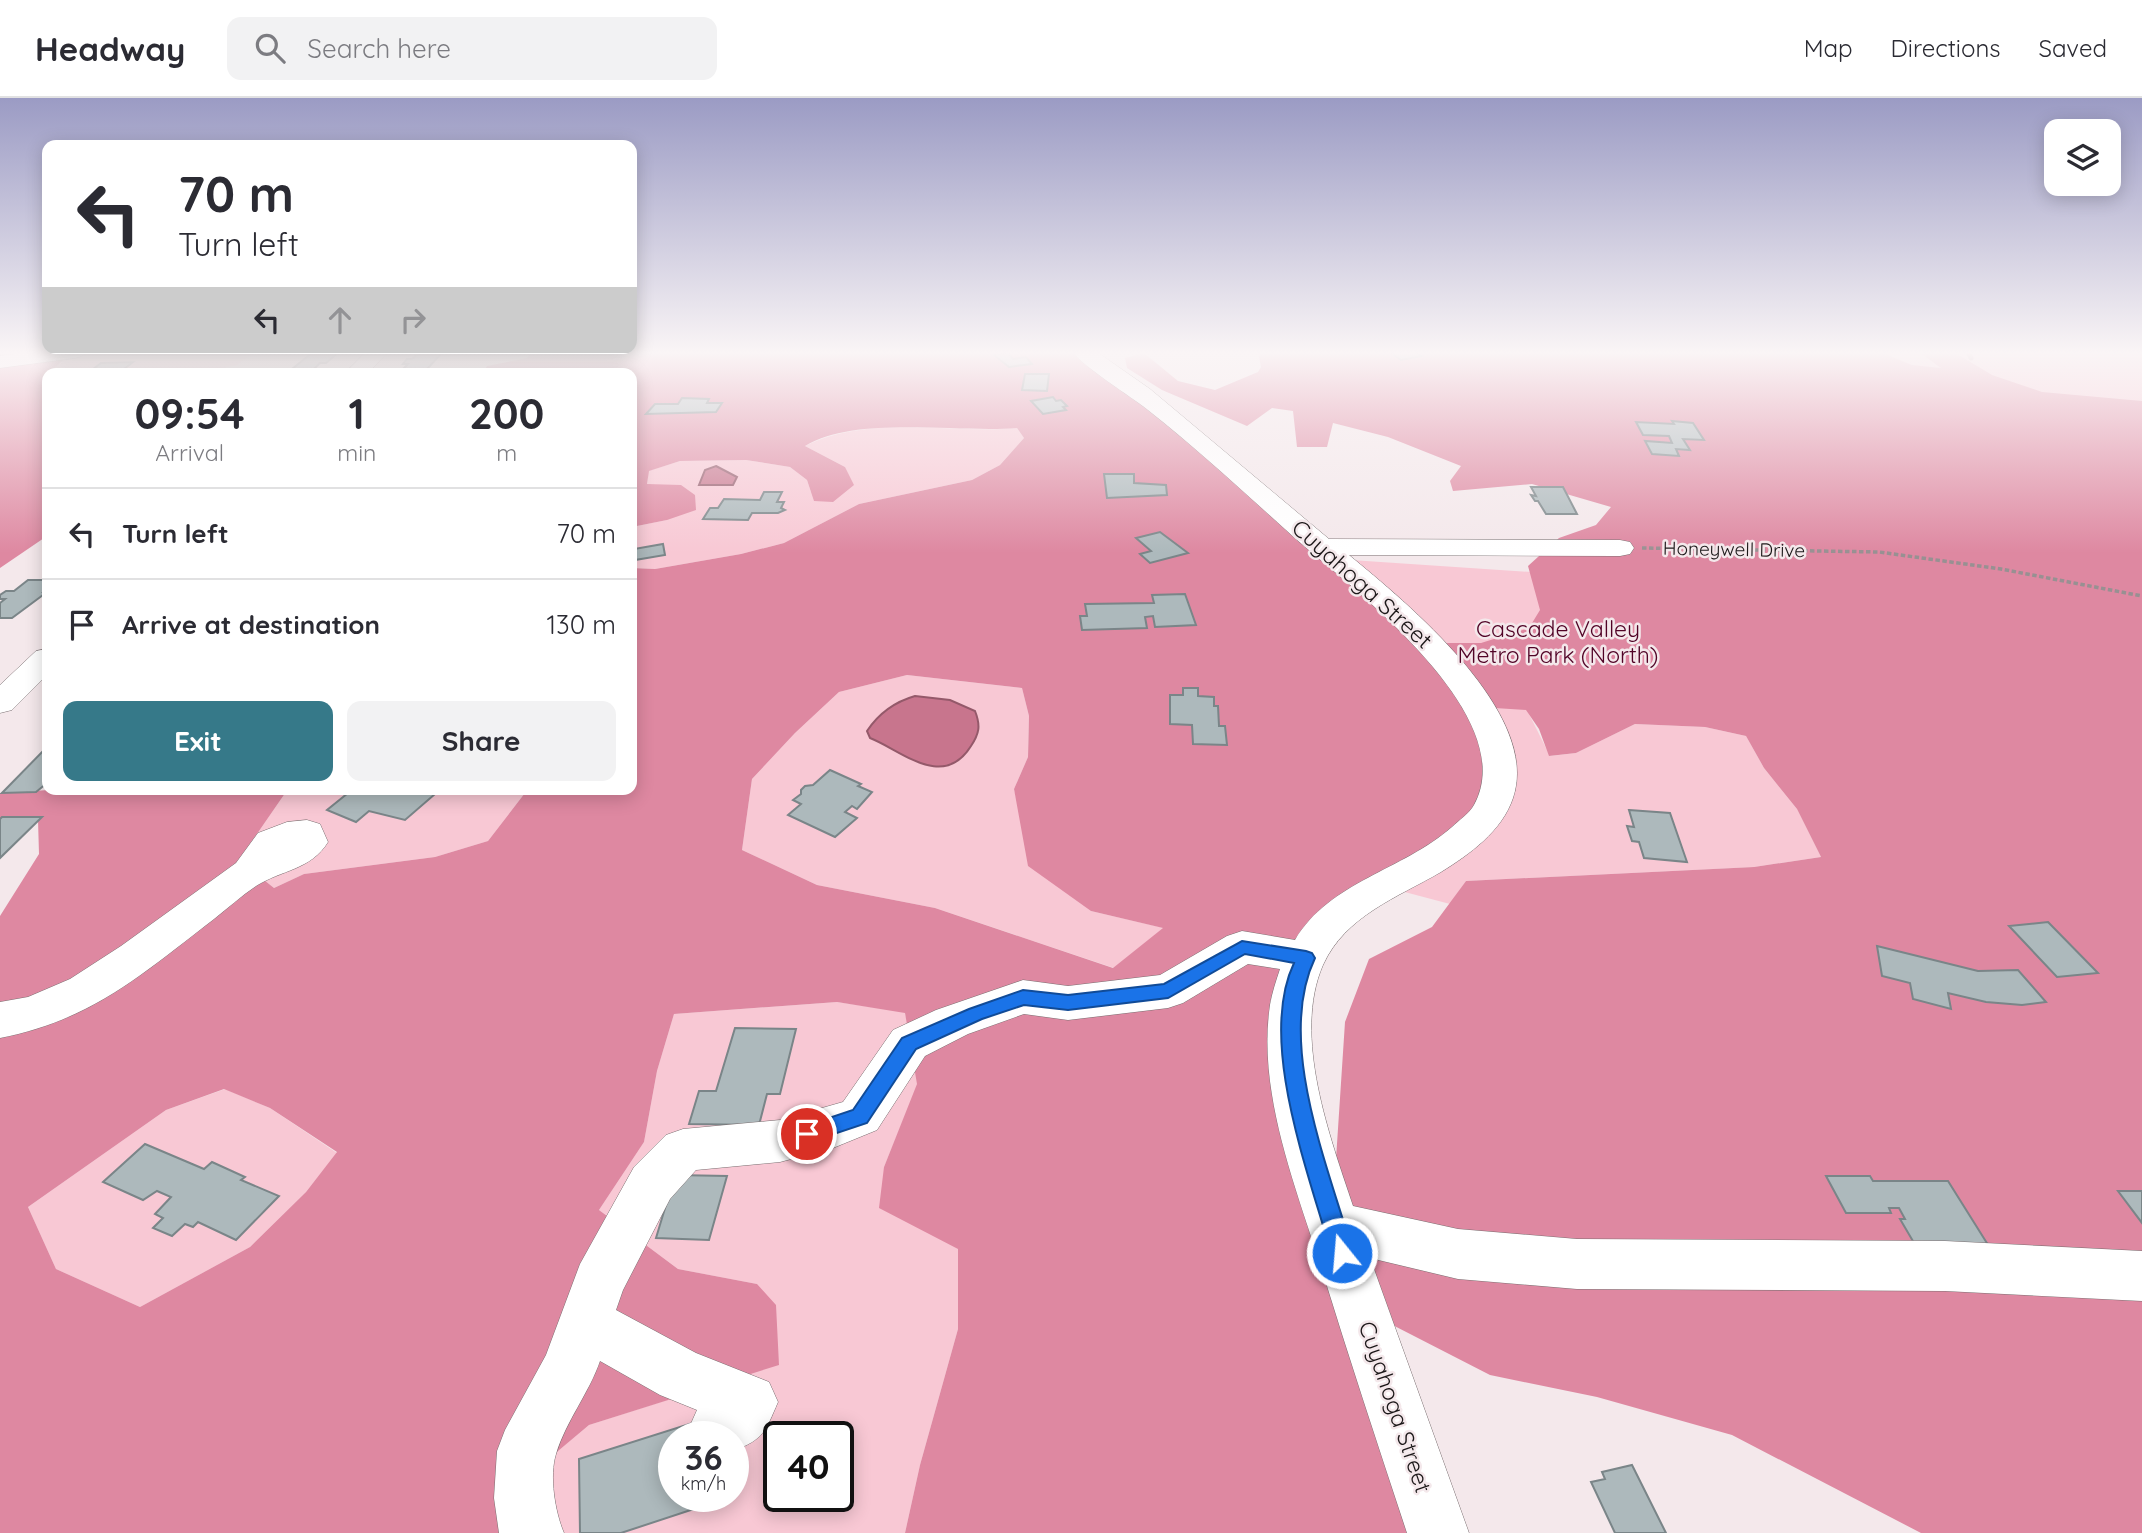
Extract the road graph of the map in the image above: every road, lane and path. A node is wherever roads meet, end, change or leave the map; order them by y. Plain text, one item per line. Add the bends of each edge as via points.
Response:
1 (1173, 419) edge
2 (1322, 547) junction
3 (1620, 548) joint
4 (2142, 596) edge
5 (42, 663) edge
6 (0, 703) edge
7 (248, 873) dead end
8 (1306, 958) junction
9 (0, 1020) edge
10 (1334, 1226) junction
11 (2142, 1276) edge
12 (586, 1323) junction
13 (737, 1421) edge
14 (533, 1533) edge
15 (1438, 1533) edge

1 - 2 street, Cuyahoga Street
2 - 3 street
2 - 8 street, Cuyahoga Street via 1423,636 1459,677 1490,730 1500,777 1486,817 1471,832 1350,905 1325,925
3 - 4 path, Honeywell Drive via 1879,552
5 - 6 street
7 - 9 street via 89,990 50,1009
8 - 10 street, Cuyahoga Street via 1292,1004 1293,1080
8 - 12 street via 1242,947 1168,991 1068,1003 1023,997 909,1043 860,1116 780,1141 683,1150 652,1182 599,1282
10 - 11 street via 1458,1254 1577,1264 1945,1266
10 - 15 street, Cuyahoga Street
12 - 13 street via 680,1375 749,1402
12 - 14 street via 569,1369 526,1451 524,1498 528,1528

